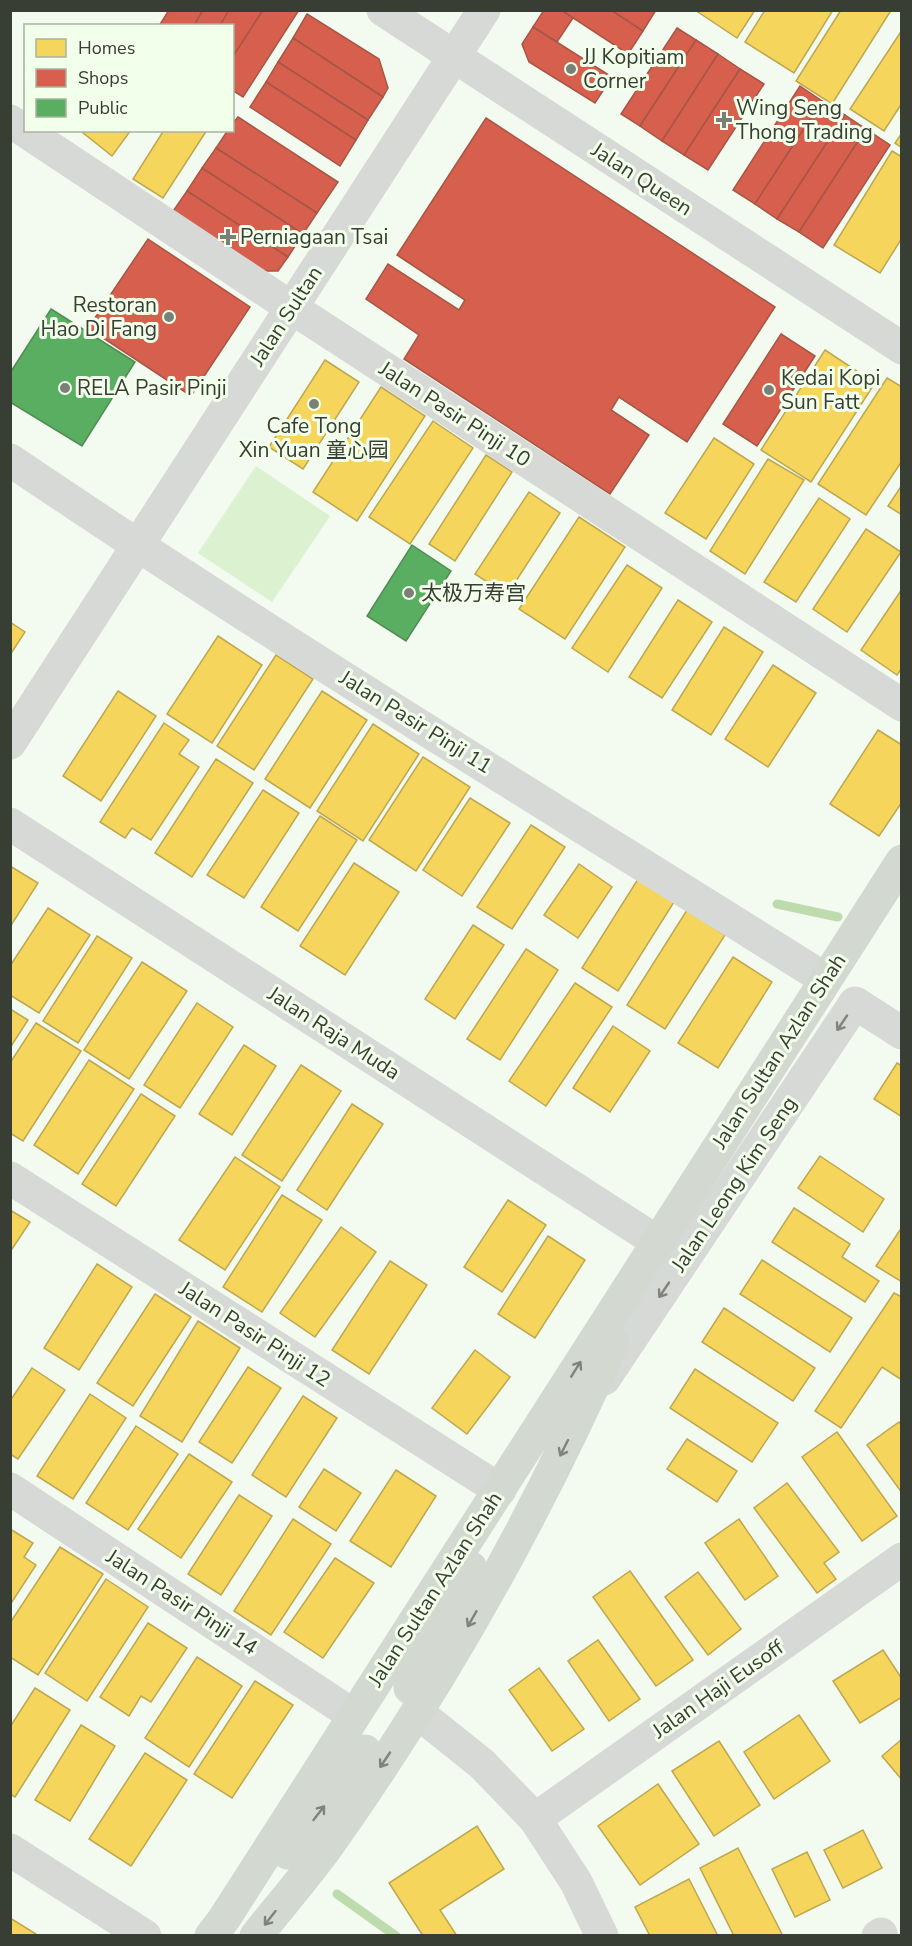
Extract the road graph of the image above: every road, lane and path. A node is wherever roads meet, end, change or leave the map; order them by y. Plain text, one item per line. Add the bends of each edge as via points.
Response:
1 (383, 10) edge
2 (484, 10) edge
3 (454, 57) junction
4 (10, 121) edge
5 (24, 130) edge
6 (27, 132) edge
7 (292, 308) junction
8 (902, 348) edge
9 (10, 460) edge
10 (137, 546) junction
11 (902, 705) edge
12 (10, 743) edge
13 (10, 824) edge
14 (902, 861) edge
15 (825, 979) junction
16 (902, 1033) edge
17 (10, 1178) edge
18 (657, 1241) junction
19 (684, 1259) junction
20 (583, 1411) junction
21 (10, 1489) edge
22 (500, 1490) junction
23 (902, 1559) edge
24 (417, 1712) junction
25 (353, 1715) junction
26 (535, 1819) junction
27 (10, 1850) edge
28 (218, 1927) edge
29 (145, 1935) edge
30 (256, 1935) edge
31 (602, 1935) edge

1 - 3 street, Jalan Queen
2 - 3 street, Jalan Sultan
3 - 7 street, Jalan Sultan
3 - 8 street, Jalan Queen
4 - 5 street, Jalan Pasir Pinji 10
6 - 7 street, Jalan Pasir Pinji 10
7 - 10 street, Jalan Sultan
7 - 11 street, Jalan Pasir Pinji 10
9 - 10 street, Jalan Pasir Pinji 11
10 - 12 street, Jalan Sultan
10 - 15 street, Jalan Pasir Pinji 11
13 - 18 street, Jalan Raja Muda
14 - 15 main road, Jalan Sultan Azlan Shah
15 - 18 main road, Jalan Sultan Azlan Shah
16 -> 19 street, Jalan Leong Kim Seng via 855,1003
17 - 22 street, Jalan Pasir Pinji 12
18 - 19 street, Jalan Raja Muda
18 - 20 main road, Jalan Sultan Azlan Shah
22 -> 18 main road, Jalan Sultan Azlan Shah
19 -> 20 street, Jalan Leong Kim Seng
20 -> 24 main road, Jalan Sultan Azlan Shah via 504,1564
21 - 25 street, Jalan Pasir Pinji 14
22 - 24 main road via 482,1545 417,1667 409,1692
22 - 25 main road, Jalan Sultan Azlan Shah
23 - 26 street, Jalan Haji Eusoff
24 - 26 street via 482,1764
28 -> 24 main road via 287,1854 380,1730 398,1712
24 -> 30 main road, Jalan Sultan Azlan Shah via 326,1848
25 - 28 main road, Jalan Sultan Azlan Shah
26 - 31 street via 576,1882
27 - 29 street

